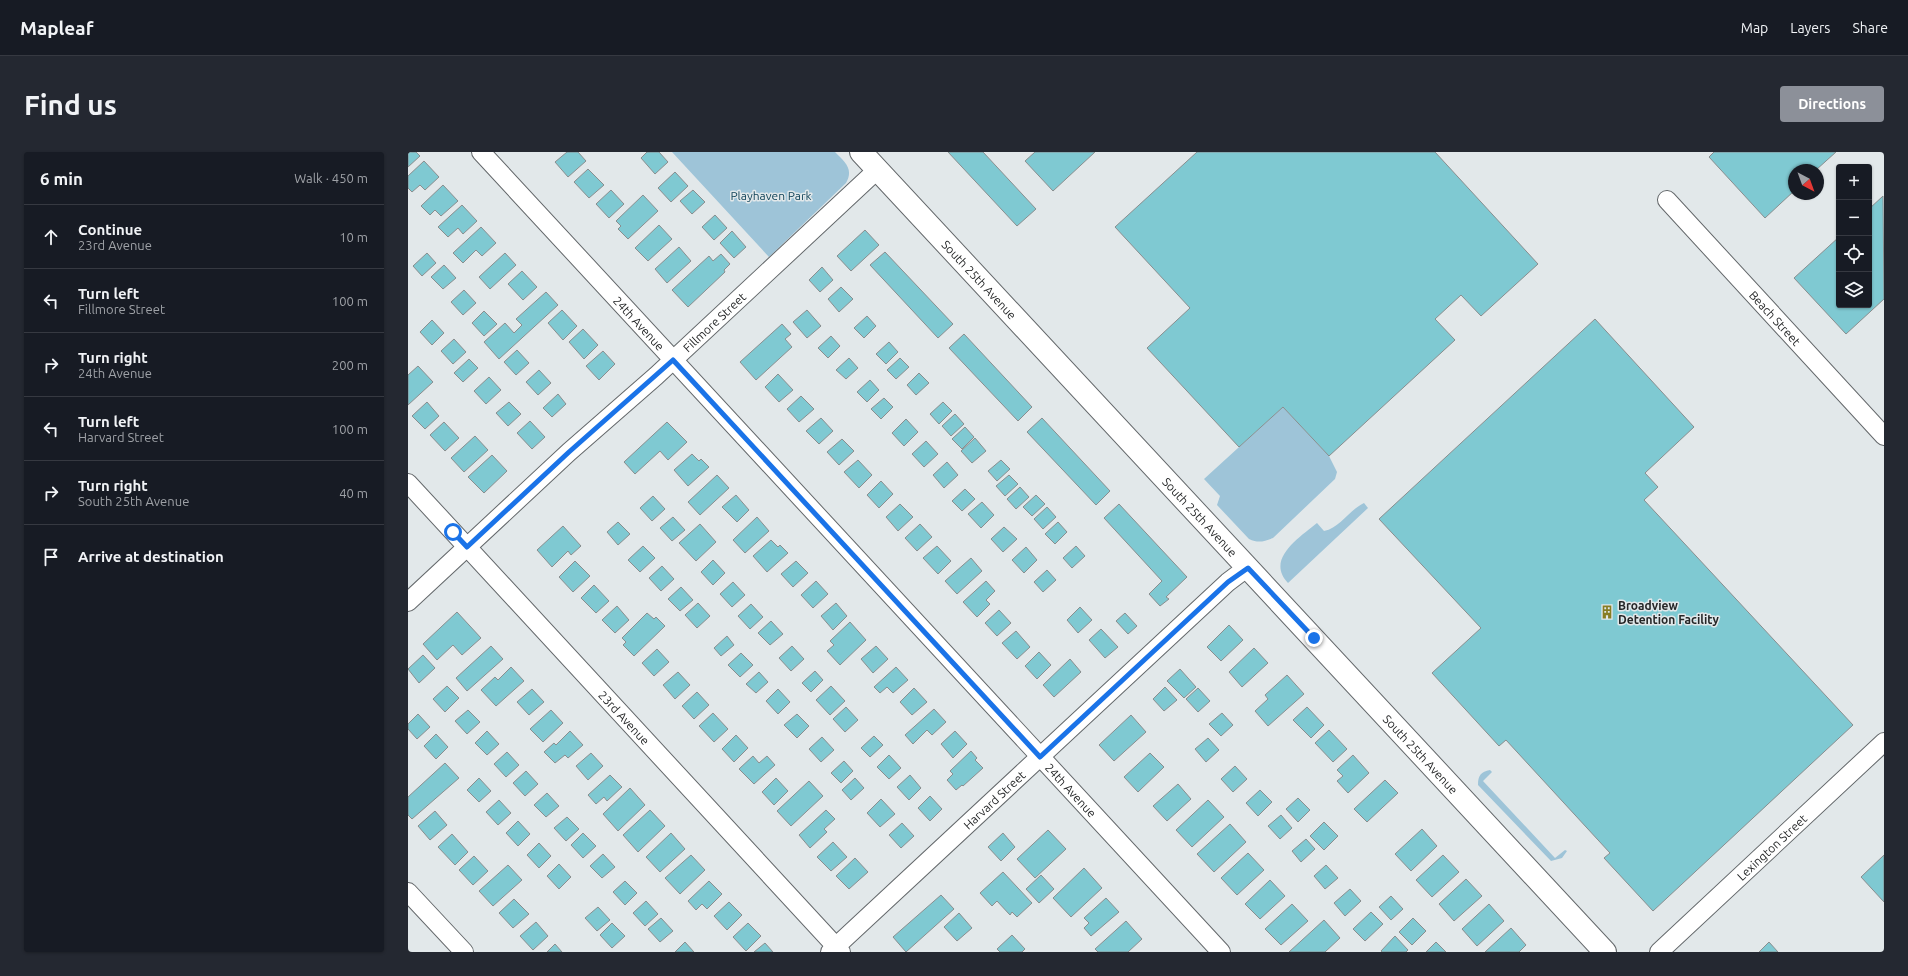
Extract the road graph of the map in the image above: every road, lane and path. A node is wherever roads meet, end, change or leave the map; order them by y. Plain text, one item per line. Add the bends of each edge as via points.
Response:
1 (481, 152) edge
2 (861, 152) edge
3 (877, 170) junction
4 (1667, 200) dead end
5 (673, 360) junction
6 (1884, 436) edge
7 (408, 483) edge
8 (467, 547) junction
9 (1248, 568) junction
10 (408, 602) edge
11 (1884, 742) edge
12 (1040, 757) junction
13 (408, 892) edge
14 (836, 950) edge
15 (464, 952) edge
16 (1222, 952) edge
17 (1605, 952) edge
18 (1659, 952) edge

1 - 5 street, 24th Avenue
2 - 3 main road, South 25th Avenue
3 - 5 street, Fillmore Street
3 - 9 main road, South 25th Avenue
4 - 6 street, Beach Street
5 - 8 street, Fillmore Street
5 - 12 street, 24th Avenue
7 - 8 street, 23rd Avenue
8 - 10 street, Fillmore Street
8 - 14 street, 23rd Avenue
9 - 12 street, Harvard Street via 1228,582
9 - 17 main road, South 25th Avenue
11 - 18 street, Lexington Street
12 - 14 street, Harvard Street
12 - 16 street, 24th Avenue
13 - 15 street

